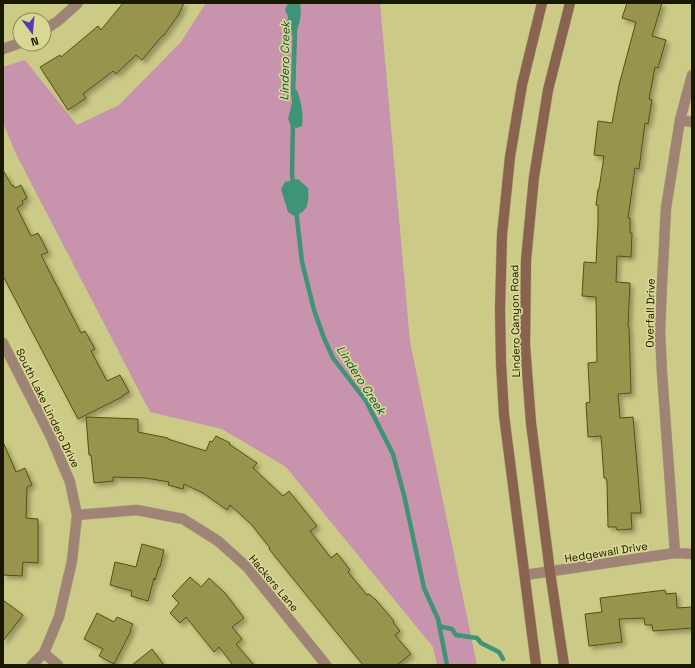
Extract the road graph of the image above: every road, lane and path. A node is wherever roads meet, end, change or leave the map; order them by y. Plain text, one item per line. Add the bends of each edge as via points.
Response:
1 (78, 3) edge
2 (542, 3) edge
3 (570, 3) edge
4 (52, 25) edge
5 (692, 75) edge
6 (680, 120) junction
7 (692, 122) edge
8 (3, 343) edge
9 (77, 515) junction
10 (675, 553) junction
11 (692, 554) edge
12 (550, 572) junction
13 (525, 575) junction
14 (44, 653) junction
15 (32, 665) edge
16 (58, 665) edge
17 (326, 665) edge
18 (536, 665) edge
19 (564, 665) edge

1 - 4 street
2 - 13 main road, Lindero Canyon Road via 520,92 510,157 502,242 500,309 504,415
3 - 12 main road, Lindero Canyon Road via 548,90 534,177 526,260 525,345 530,415
5 - 6 street, Overfall Drive
6 - 7 street
6 - 10 street, Overfall Drive via 666,208 660,331
8 - 9 street, South Lake Lindero Drive via 51,437 70,482
9 - 14 street, South Lake Lindero Drive via 72,561 59,617
9 - 17 street, Hackers Lane via 137,510 182,519 218,542 248,568
10 - 11 street, Hedgewall Drive
10 - 12 street, Hedgewall Drive
12 - 13 street, Hedgewall Drive
12 - 19 main road, Lindero Canyon Road
13 - 18 main road, Lindero Canyon Road
14 - 15 street, South Lake Lindero Drive
14 - 16 street

